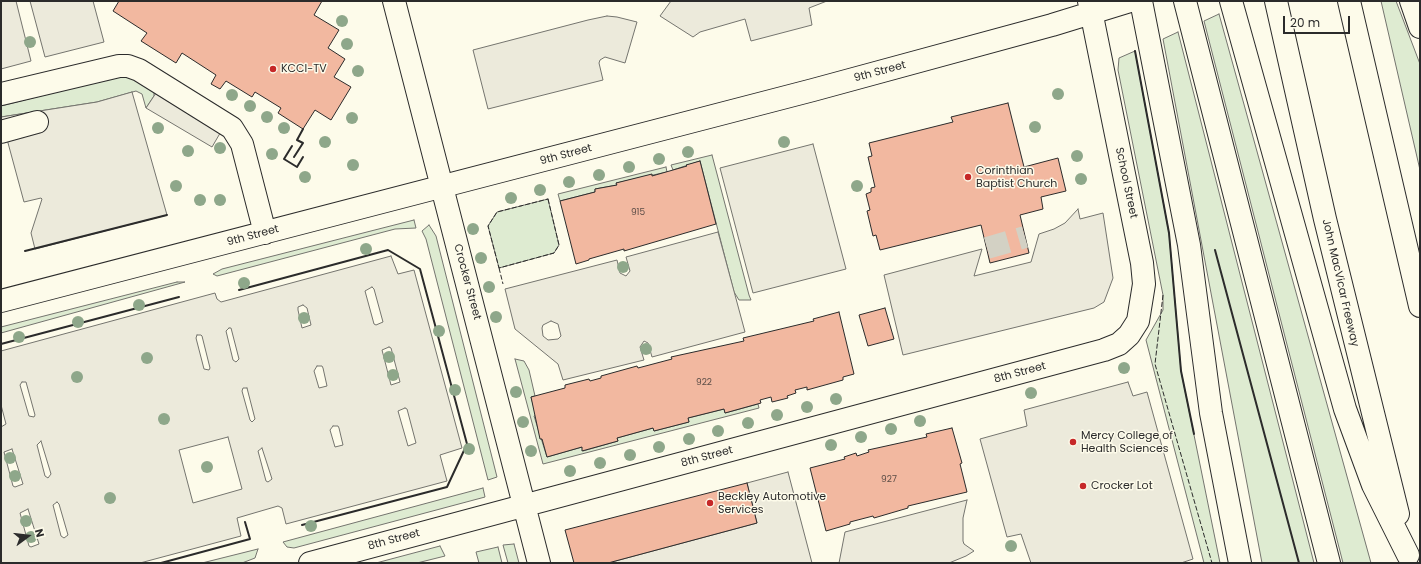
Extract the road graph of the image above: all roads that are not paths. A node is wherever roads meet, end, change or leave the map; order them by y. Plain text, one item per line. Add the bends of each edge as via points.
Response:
1 (394, 1) edge
2 (1141, 1) edge
3 (1185, 1) edge
4 (1231, 1) edge
5 (1276, 1) edge
6 (1349, 1) edge
7 (1411, 1) edge
8 (1125, 3) edge
9 (1090, 7) edge
10 (1420, 27) edge
11 (1, 94) edge
12 (37, 122) dead end
13 (1, 132) edge
14 (442, 187) junction
15 (265, 233) junction
16 (1, 301) edge
17 (1420, 306) edge
18 (1104, 350) joint
19 (524, 505) junction
20 (1409, 559) edge
21 (310, 563) edge
22 (540, 563) edge
23 (1240, 563) edge
24 (1329, 563) edge

1 - 14 main road, Crocker Street
2 - 23 main road via 1189,245 1211,413
3 - 24 main road
4 - 20 main road via 1345,409 1373,485
5 - 20 main road, John MacVicar Freeway via 1353,335
6 - 17 main road
7 - 10 main road
8 - 9 main road, 9th Street
9 - 14 main road, 9th Street via 813,90
9 - 18 main road, School Street via 1142,263 1144,284 1138,321 1119,344
11 - 15 main road via 119,66 139,70 232,128 242,144
12 - 13 main road
14 - 15 main road, 9th Street
14 - 19 main road, Crocker Street
15 - 16 main road, 9th Street
18 - 19 main road, 8th Street
19 - 21 main road, 8th Street
19 - 22 main road, Crocker Street

